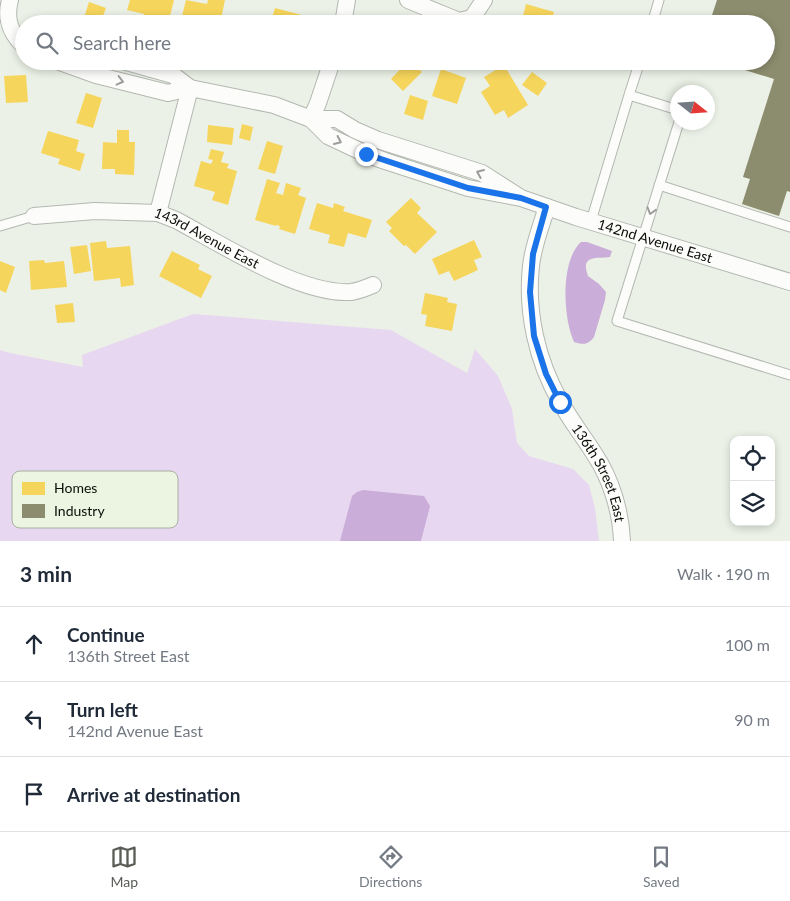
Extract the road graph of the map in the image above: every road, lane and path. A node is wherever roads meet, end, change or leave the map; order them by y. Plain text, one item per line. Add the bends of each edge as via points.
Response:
1 (10, 0) edge
2 (347, 0) edge
3 (408, 0) edge
4 (484, 0) edge
5 (659, 0) edge
6 (344, 15) edge
7 (442, 15) edge
8 (475, 15) edge
9 (655, 15) edge
10 (15, 34) edge
11 (82, 70) edge
12 (155, 70) edge
13 (329, 70) edge
14 (637, 70) edge
15 (190, 88) junction
16 (629, 95) junction
17 (670, 108) edge
18 (310, 119) junction
19 (676, 130) edge
20 (659, 185) junction
21 (546, 207) junction
22 (158, 214) junction
23 (34, 216) joint
24 (591, 221) junction
25 (0, 226) edge
26 (790, 227) edge
27 (643, 237) junction
28 (790, 282) edge
29 (373, 285) dead end
30 (790, 375) edge
31 (622, 541) edge

1 - 10 street via 9,27
2 - 6 street
3 - 7 street
4 - 8 street
5 - 9 lane
11 -> 15 street, 142nd Avenue East via 168,93
12 - 15 street, 142nd Avenue East via 173,75
13 - 18 street
14 - 16 lane
15 - 18 street, 142nd Avenue East via 274,106
15 - 22 street
16 - 17 lane
16 - 24 lane
18 - 21 street, 142nd Avenue East via 337,120 378,140 482,173 521,198
19 - 20 lane
20 - 26 lane
20 -> 27 lane
21 - 24 street, 142nd Avenue East
21 - 31 street, 136th Street East via 531,267 534,336 546,374 560,402 596,456 610,484
22 - 23 street, 143rd Avenue East via 95,211
22 - 29 street, 143rd Avenue East via 176,220 292,280 353,292
23 - 25 lane
24 - 27 street, 142nd Avenue East
27 - 28 street, 142nd Avenue East
27 - 30 lane via 617,321

